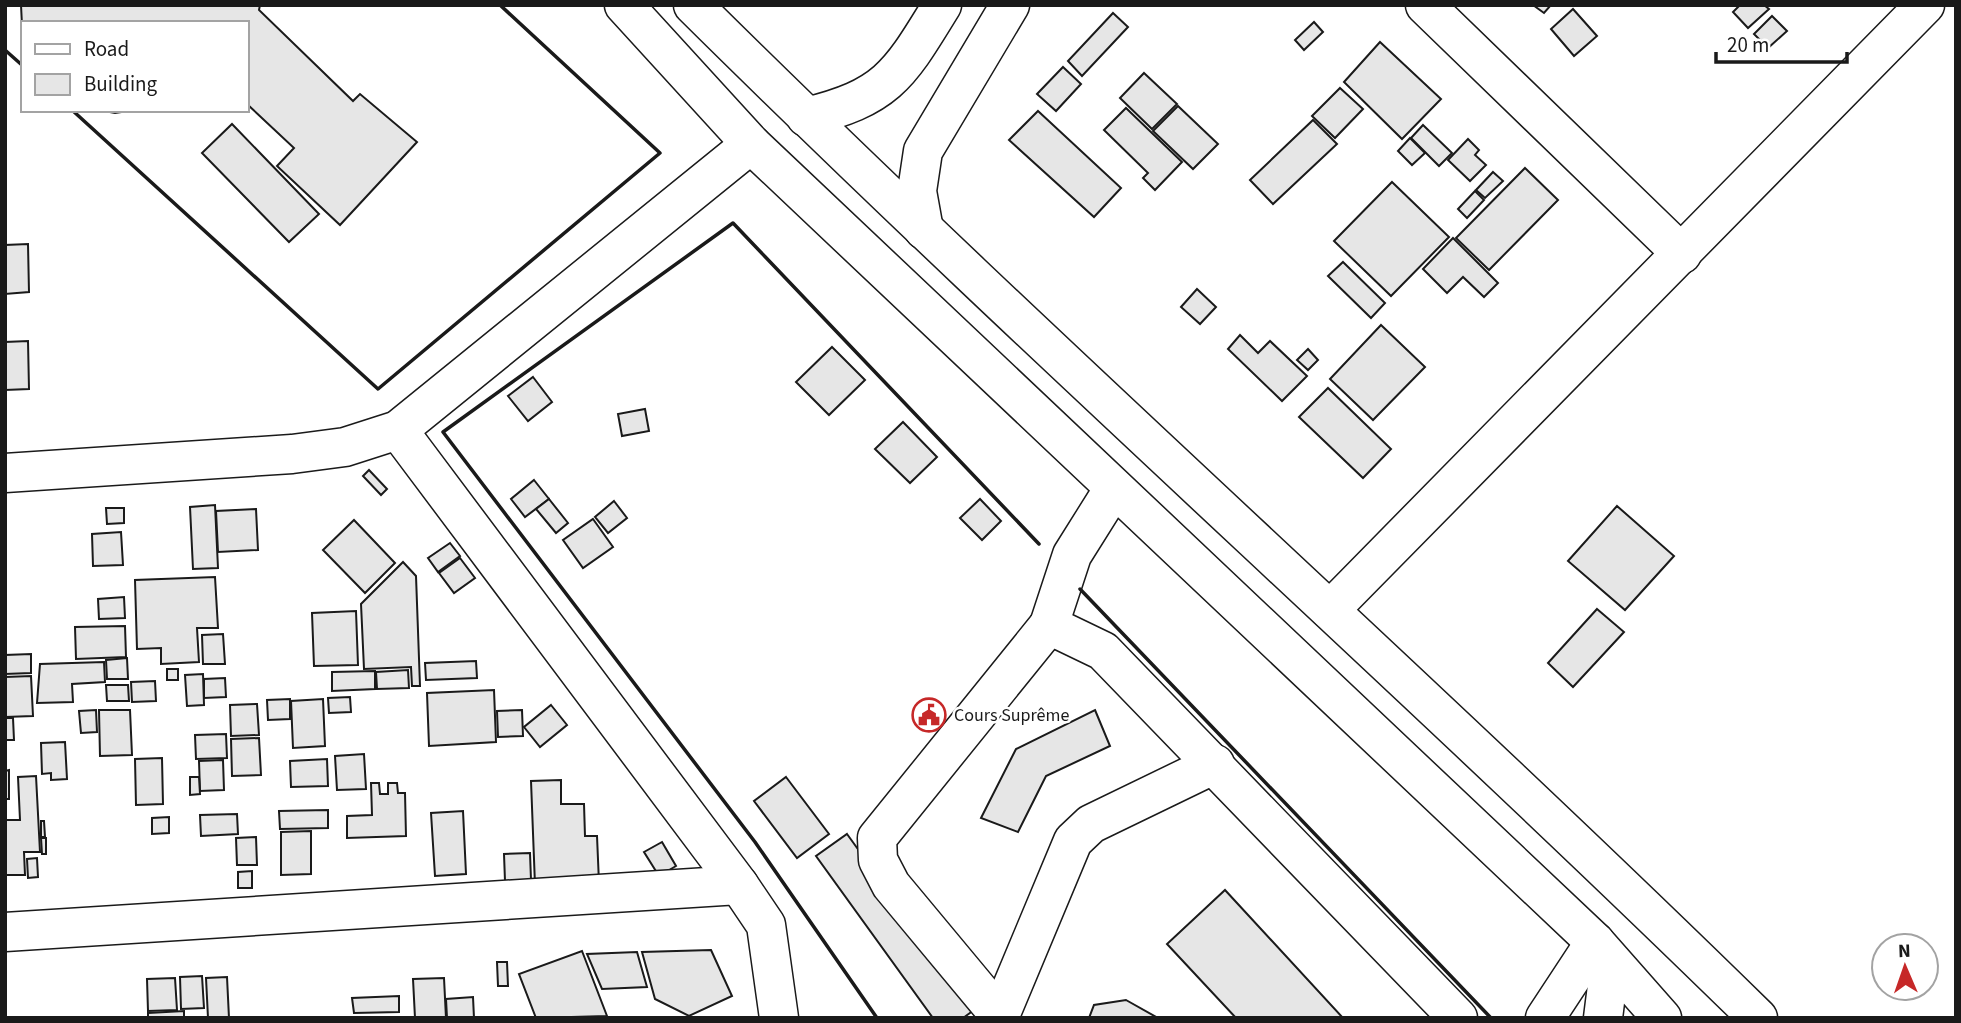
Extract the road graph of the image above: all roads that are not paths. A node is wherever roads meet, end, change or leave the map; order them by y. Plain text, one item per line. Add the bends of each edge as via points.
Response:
1 (624, 5) edge
2 (693, 5) edge
3 (942, 5) edge
4 (1010, 5) edge
5 (1425, 5) edge
6 (1925, 5) edge
7 (806, 117) junction
8 (751, 144) junction
9 (924, 230) junction
10 (1682, 254) junction
11 (398, 430) junction
12 (5, 473) edge
13 (1114, 488) junction
14 (1330, 610) junction
15 (1049, 625) junction
16 (1215, 764) junction
17 (739, 885) junction
18 (5, 932) edge
19 (1602, 952) junction
20 (1000, 1017) edge
21 (779, 1018) edge
22 (1458, 1018) edge
23 (1545, 1018) edge
24 (1603, 1018) edge
25 (1662, 1018) edge
26 (1758, 1018) edge

1 - 8 main road
2 - 7 main road
3 - 7 main road via 909,59 881,88 846,107
4 - 9 main road via 923,151 917,191
5 - 10 main road
6 - 10 main road
7 - 9 main road
8 - 11 main road
8 - 13 main road
9 - 14 main road
10 - 14 main road
11 - 12 main road via 345,447 292,454
11 - 17 main road
13 - 15 main road via 1072,555
13 - 19 main road
14 - 26 main road
15 - 16 main road via 1102,651
15 - 20 main road via 877,838 878,860 891,885
16 - 20 main road via 1091,824 1073,841
16 - 22 main road
17 - 18 main road
17 - 21 main road via 766,925
19 - 23 main road
19 - 24 main road
19 - 25 main road

